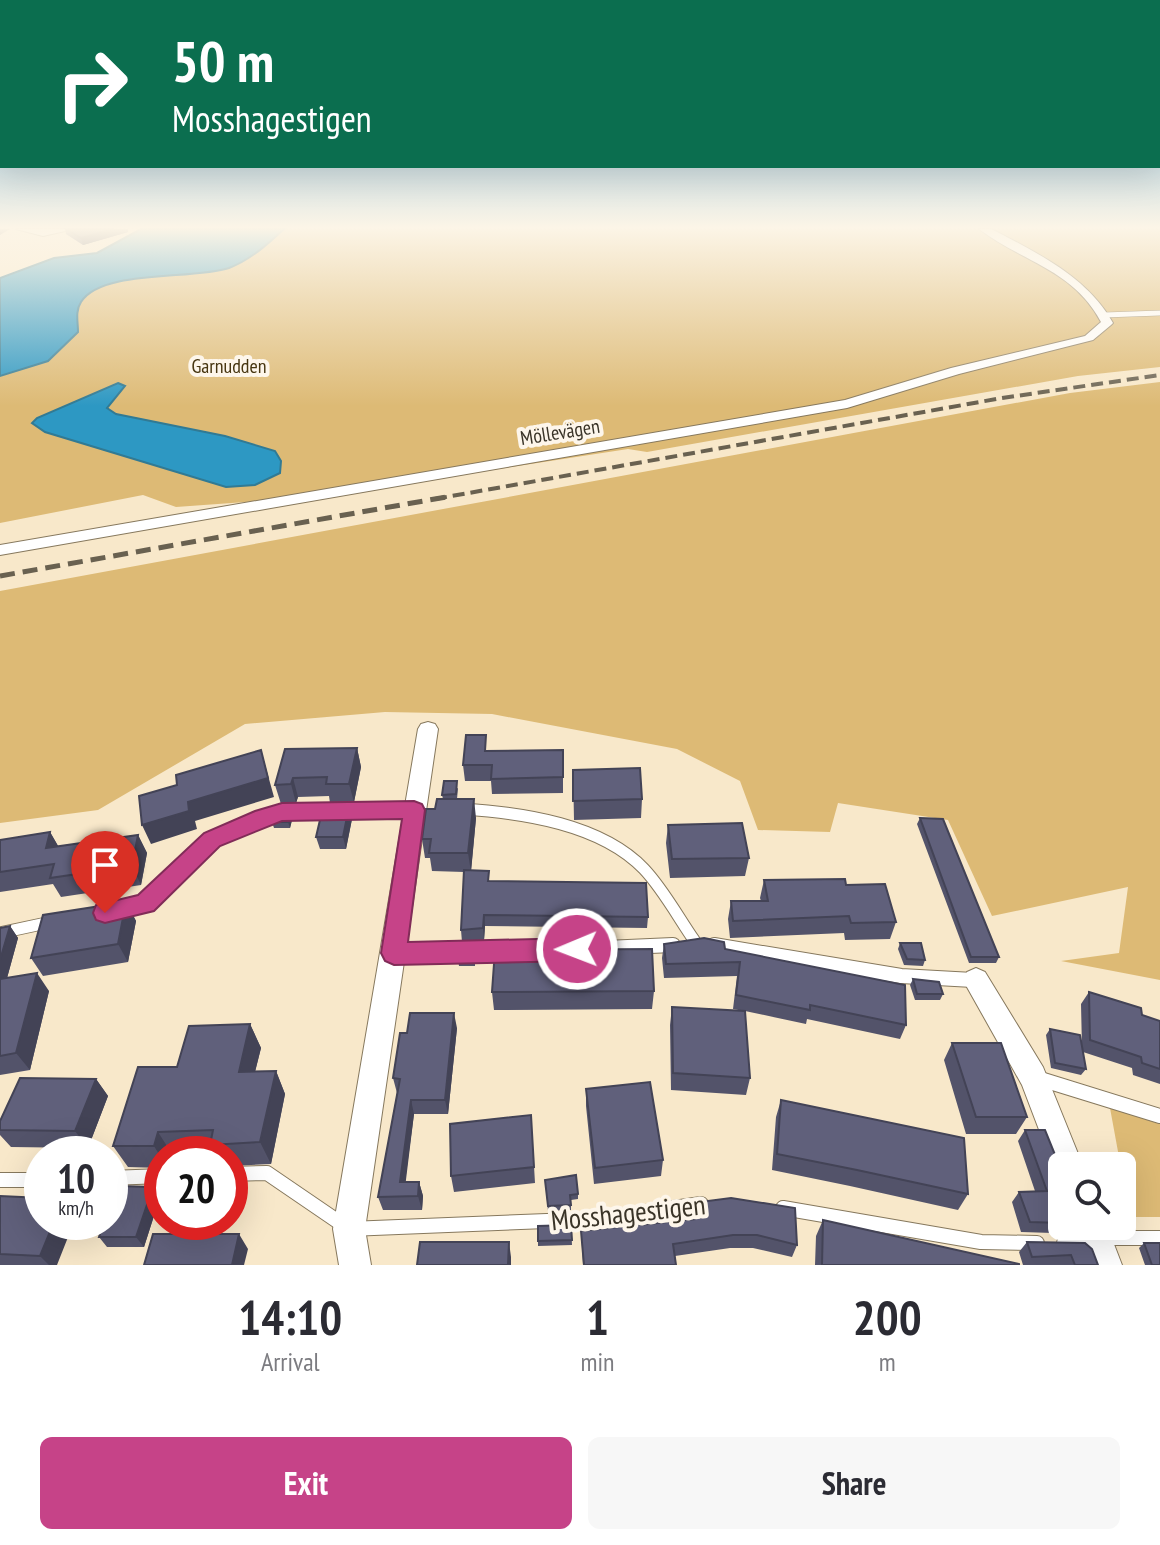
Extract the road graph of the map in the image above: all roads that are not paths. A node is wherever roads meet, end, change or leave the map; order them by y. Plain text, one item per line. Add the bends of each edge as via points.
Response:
1 (1078, 288) edge
2 (1160, 313) edge
3 (1104, 315) junction
4 (0, 550) edge
5 (428, 729) dead end
6 (421, 810) junction
7 (453, 810) edge
8 (105, 913) edge
9 (63, 920) edge
10 (0, 933) edge
11 (694, 940) junction
12 (550, 950) edge
13 (523, 951) edge
14 (394, 953) junction
15 (976, 980) joint
16 (1033, 1077) junction
17 (1160, 1116) edge
18 (1062, 1152) edge
19 (248, 1174) edge
20 (0, 1180) edge
21 (24, 1180) edge
22 (715, 1202) edge
23 (760, 1204) edge
24 (349, 1229) junction
25 (1160, 1238) edge
26 (1098, 1243) edge
27 (355, 1265) edge

1 - 3 street
2 - 3 lane
3 - 4 street, Möllevägen via 1104,329 1089,338 847,404
5 - 6 street
6 - 8 lane via 282,812 263,817 212,840 145,903
6 - 14 street
7 - 11 lane via 506,811 617,848 643,868
9 - 10 lane
11 - 12 lane via 663,948
11 - 15 lane via 901,976
13 - 14 lane
14 - 24 street
15 - 16 street
16 - 17 lane
16 - 18 street
19 - 24 lane via 267,1173
20 - 21 lane
22 - 24 lane, Mosshagestigen via 598,1219
23 - 26 lane via 981,1242
24 - 27 street
25 - 26 lane

